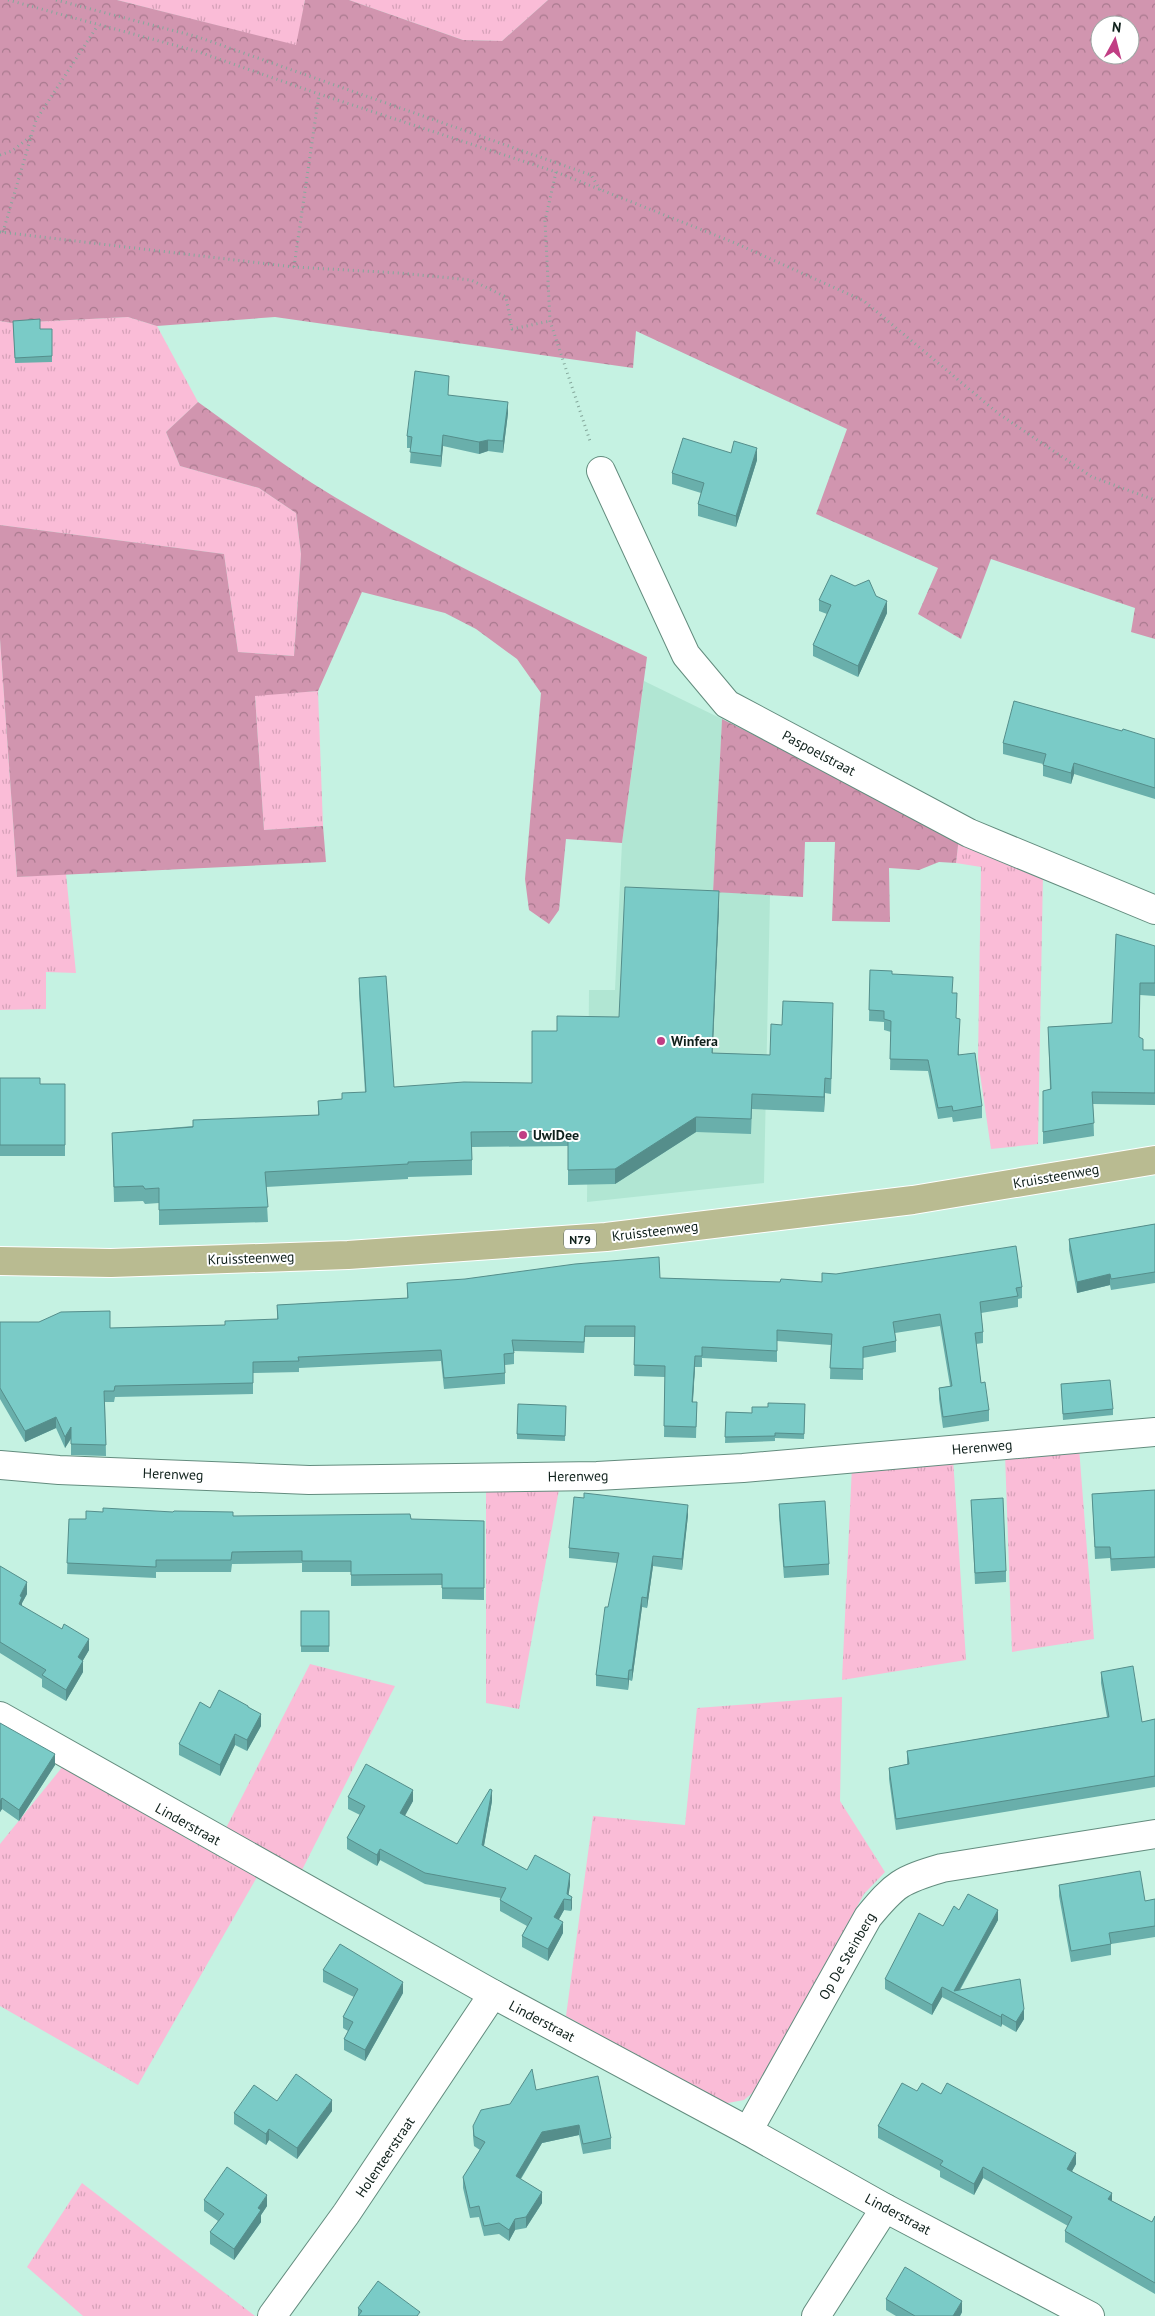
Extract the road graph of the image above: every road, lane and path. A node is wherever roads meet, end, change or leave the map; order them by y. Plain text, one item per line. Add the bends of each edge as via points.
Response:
1 (8, 0) edge
2 (56, 0) edge
3 (98, 25) junction
4 (319, 94) junction
5 (32, 134) junction
6 (0, 155) edge
7 (556, 172) junction
8 (601, 191) junction
9 (1, 232) edge
10 (294, 267) junction
11 (550, 322) junction
12 (601, 471) joint
13 (1155, 500) edge
14 (1155, 910) edge
15 (1155, 1160) edge
16 (0, 1261) edge
17 (1155, 1432) edge
18 (0, 1465) edge
19 (0, 1716) edge
20 (1155, 1834) edge
21 (493, 1994) junction
22 (748, 2131) junction
23 (885, 2208) junction
24 (272, 2316) edge
25 (816, 2316) edge
26 (1090, 2316) edge

1 - 3 path
2 - 8 path via 198,37 591,175
3 - 4 path via 196,51
3 - 5 path via 36,120
4 - 7 path
4 - 10 path
5 - 6 path via 12,151
5 - 9 path
7 - 8 path
7 - 11 path via 545,221
8 - 13 path via 735,243 864,301 999,414 1092,478
9 - 10 path
10 - 11 path via 399,272 471,280 506,297 512,329
11 - 12 path
12 - 14 street, Paspoelstraat via 686,655 728,704 969,832
15 - 16 main road, Kruissteenweg / N79 via 913,1200 606,1237 348,1255 111,1263
17 - 18 street, Herenweg via 752,1467 597,1476 309,1480
19 - 21 street, Linderstraat
20 - 22 street, Op De Steinberg via 942,1868 908,1878 888,1892 868,1917
21 - 22 street, Linderstraat
21 - 24 street, Holenteerstraat via 346,2214
22 - 23 street, Linderstraat
23 - 25 street
23 - 26 street, Linderstraat

